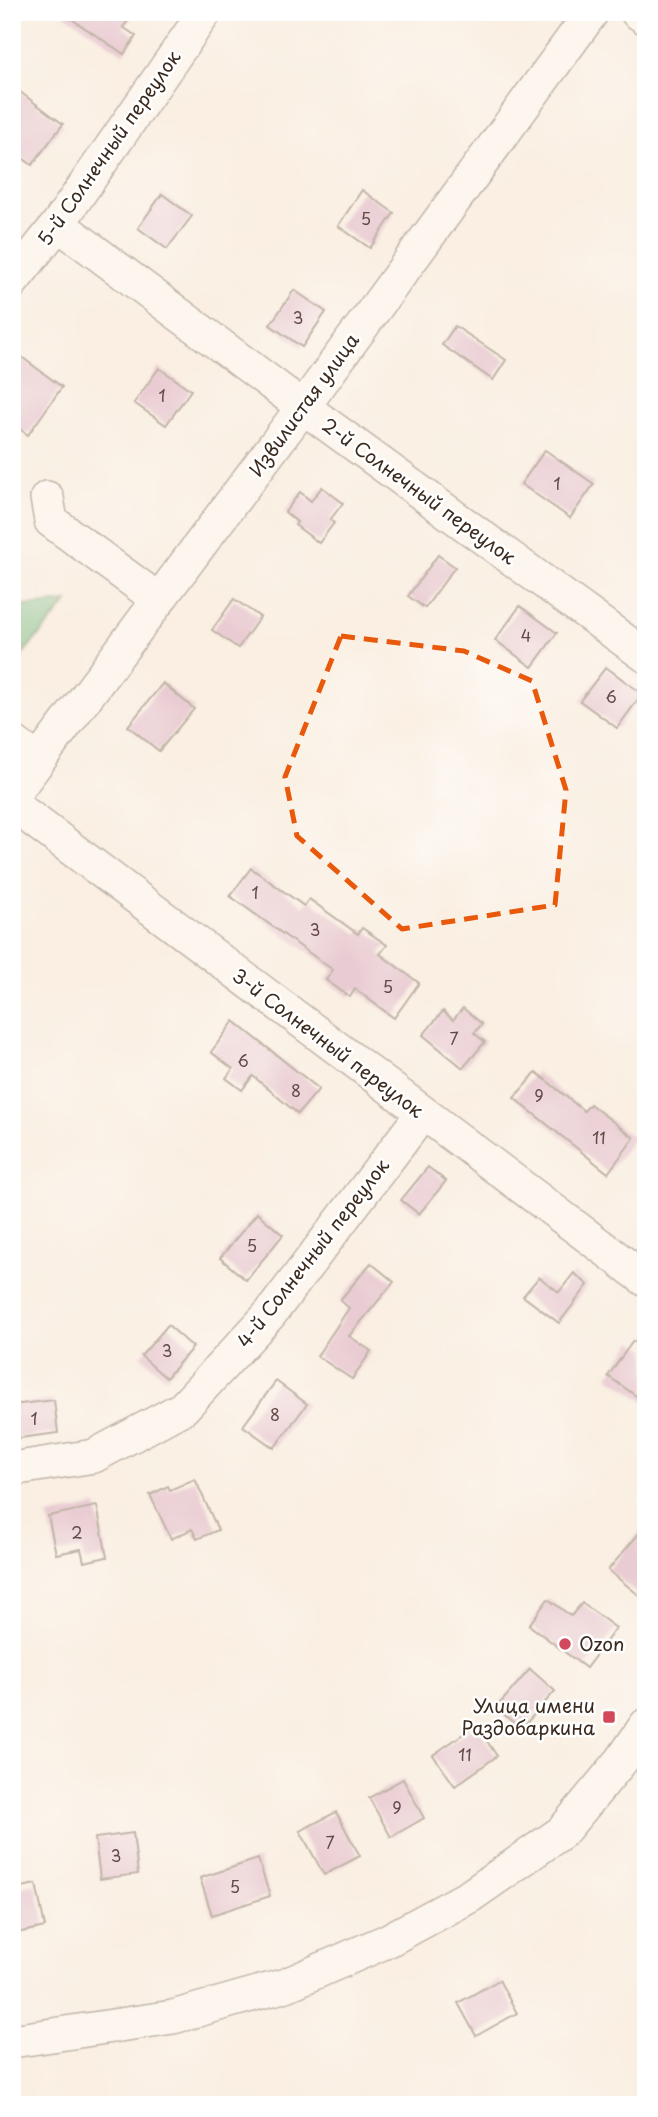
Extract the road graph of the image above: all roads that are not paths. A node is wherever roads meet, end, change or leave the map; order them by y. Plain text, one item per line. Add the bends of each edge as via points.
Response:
1 (205, 12) edge
2 (592, 12) edge
3 (637, 12) edge
4 (646, 18) edge
5 (58, 224) junction
6 (12, 282) edge
7 (303, 407) junction
8 (47, 498) dead end
9 (159, 600) junction
10 (646, 656) edge
11 (25, 750) edge
12 (12, 796) edge
13 (12, 803) edge
14 (422, 1114) junction
15 (646, 1280) edge
16 (12, 1469) edge
17 (646, 1725) edge
18 (12, 2041) edge

1 - 5 street, 5-й Солнечный переулок
2 - 7 street, Извилистая улица
3 - 4 street
5 - 6 street, 5-й Солнечный переулок
5 - 7 street, 2-й Солнечный переулок
7 - 9 street, Извилистая улица
7 - 10 street, 2-й Солнечный переулок
8 - 9 street via 51,521
9 - 11 street, Извилистая улица
11 - 12 street, Извилистая улица
13 - 14 street, 3-й Солнечный переулок
14 - 15 street, 3-й Солнечный переулок
14 - 16 street, 4-й Солнечный переулок via 270,1314 183,1408 94,1456
17 - 18 street via 562,1832 470,1896 387,1941 286,1985 173,2017

